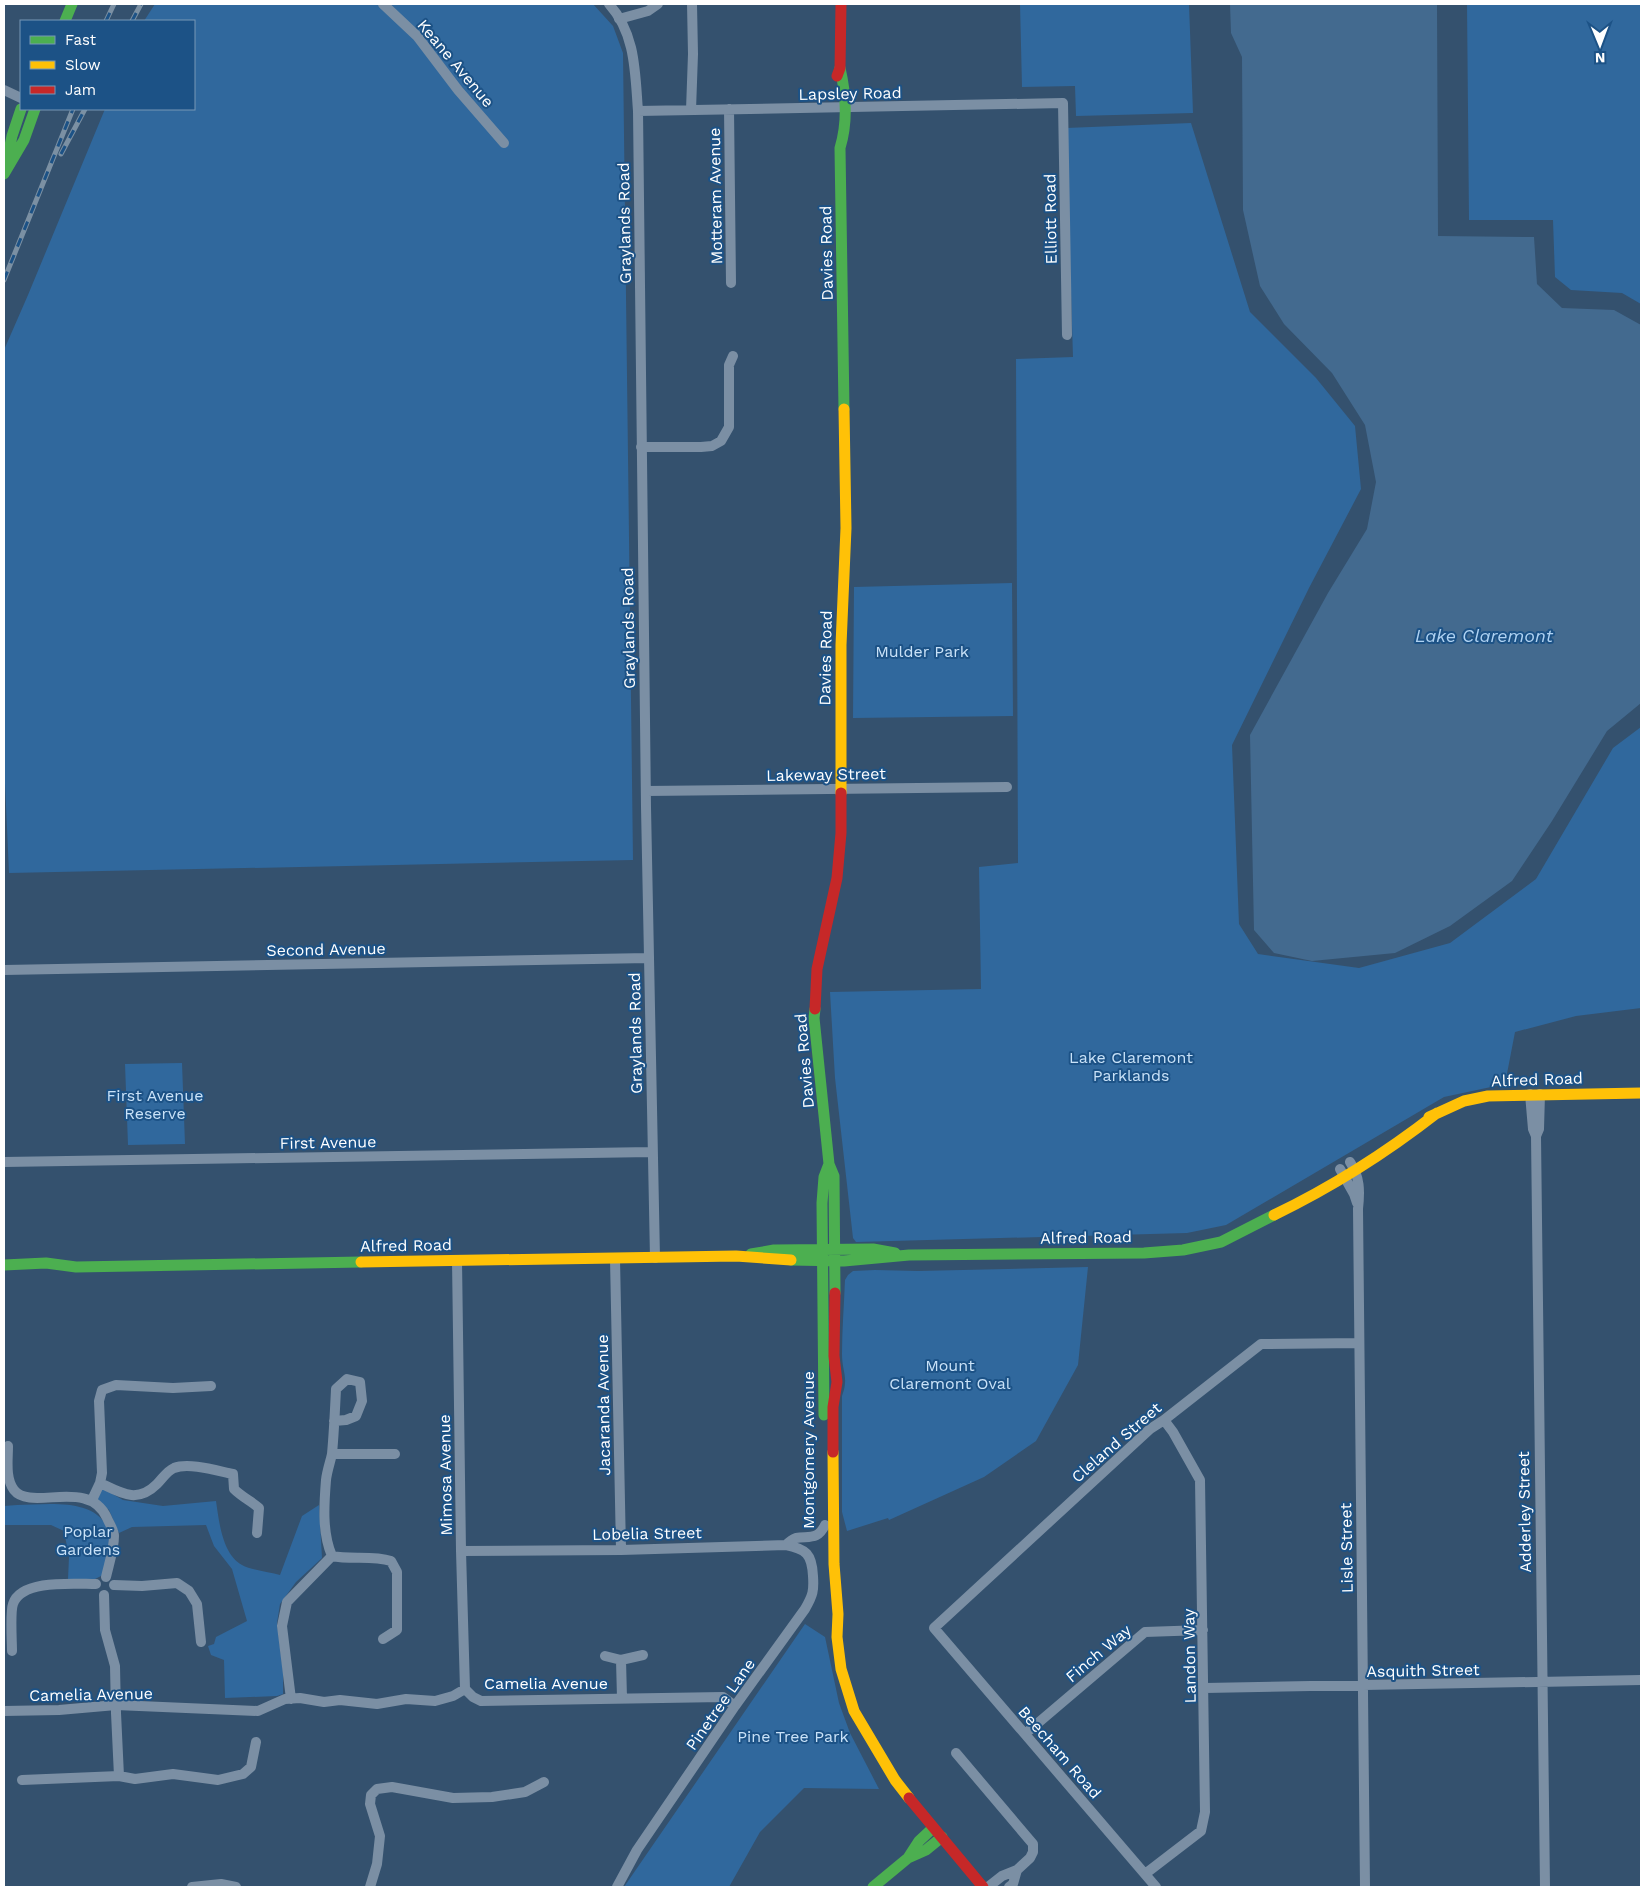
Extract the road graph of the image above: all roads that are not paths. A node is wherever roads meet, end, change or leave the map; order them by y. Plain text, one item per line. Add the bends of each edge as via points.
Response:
1 (72, 4) edge
2 (383, 4) edge
3 (609, 4) edge
4 (658, 4) edge
5 (692, 4) edge
6 (841, 4) edge
7 (619, 19) junction
8 (65, 20) edge
9 (4, 90) edge
10 (20, 98) edge
11 (1063, 102) joint
12 (840, 108) junction
13 (729, 109) junction
14 (21, 110) edge
15 (35, 110) edge
16 (690, 110) junction
17 (638, 111) junction
18 (504, 143) dead end
19 (4, 174) edge
20 (731, 283) dead end
21 (1067, 336) dead end
22 (733, 356) dead end
23 (641, 447) junction
24 (1007, 787) dead end
25 (841, 789) junction
26 (646, 791) junction
27 (649, 958) junction
28 (4, 970) edge
29 (1641, 1093) edge
30 (1535, 1094) junction
31 (652, 1152) junction
32 (4, 1162) edge
33 (829, 1164) junction
34 (1352, 1166) junction
35 (1342, 1173) junction
36 (1358, 1209) junction
37 (822, 1255) junction
38 (836, 1255) junction
39 (655, 1258) junction
40 (615, 1259) junction
41 (457, 1260) junction
42 (4, 1265) edge
43 (76, 1267) junction
44 (4, 1274) edge
45 (1359, 1343) junction
46 (211, 1386) dead end
47 (1164, 1420) junction
48 (334, 1421) dead end
49 (8, 1446) dead end
50 (332, 1454) junction
51 (395, 1454) dead end
52 (100, 1483) junction
53 (92, 1500) junction
54 (827, 1518) junction
55 (257, 1533) dead end
56 (786, 1545) junction
57 (622, 1550) junction
58 (461, 1551) junction
59 (332, 1556) junction
60 (106, 1577) junction
61 (96, 1584) junction
62 (114, 1585) junction
63 (104, 1595) junction
64 (1203, 1630) junction
65 (942, 1637) joint
66 (383, 1639) dead end
67 (201, 1642) dead end
68 (12, 1651) dead end
69 (643, 1655) dead end
70 (605, 1656) dead end
71 (621, 1660) junction
72 (1641, 1680) edge
73 (1541, 1682) junction
74 (1362, 1686) junction
75 (1204, 1688) junction
76 (465, 1689) junction
77 (622, 1698) junction
78 (291, 1699) junction
79 (116, 1706) junction
80 (735, 1706) junction
81 (4, 1711) edge
82 (1025, 1734) junction
83 (256, 1742) dead end
84 (956, 1753) dead end
85 (119, 1776) junction
86 (22, 1780) dead end
87 (544, 1782) dead end
88 (933, 1828) junction
89 (942, 1837) junction
90 (908, 1858) junction
91 (1017, 1870) junction
92 (1145, 1874) junction
93 (192, 1887) edge
94 (236, 1887) edge
95 (370, 1887) edge
96 (617, 1887) edge
97 (873, 1887) edge
98 (983, 1887) edge
99 (988, 1887) edge
100 (1009, 1887) edge
101 (1156, 1887) edge
102 (1365, 1887) edge
103 (1544, 1887) edge

1 - 8 main road
2 - 18 street, Keane Avenue via 417,36
3 - 7 street, Graylands Road
4 - 7 street via 648,11
5 - 16 street
6 - 12 main road, Davies Road via 840,68 836,79
7 - 17 street, Graylands Road via 630,39
9 - 10 street
11 - 12 street, Lapsley Road
11 - 21 street, Elliott Road
12 - 13 street, Lapsley Road
12 - 25 main road, Davies Road via 836,138 840,148 846,528 841,638
13 - 16 street, Lapsley Road
13 - 20 street, Motteram Avenue
14 - 19 main road
15 - 19 main road via 24,140
16 - 17 street, Lapsley Road
17 - 23 street, Graylands Road
22 - 23 street via 729,365 729,427 722,442 701,447
23 - 26 street, Graylands Road
24 - 25 street, Lakeway Street
25 - 26 street, Lakeway Street
25 - 33 main road, Davies Road via 839,867 817,969 814,1018
26 - 27 street, Graylands Road
27 - 28 street, Second Avenue
27 - 31 street, Graylands Road
29 - 30 main road, Alfred Road
30 - 34 main road, Alfred Road via 1488,1096 1464,1101 1436,1113 1410,1134
30 - 73 street, Adderley Street
31 - 32 street, First Avenue
31 - 39 street, Graylands Road
33 - 37 main road, Davies Road via 824,1177
33 - 38 main road, Davies Road via 834,1176
34 - 35 main road, Alfred Road
34 - 36 street, Lisle Street via 1360,1191
35 - 36 street, Lisle Street
35 - 38 main road, Alfred Road via 1293,1206 1222,1242 1183,1250 909,1255 873,1260
36 - 45 street, Lisle Street
37 - 38 main road, Alfred Road
37 - 39 main road, Alfred Road via 774,1250 736,1256
37 - 54 main road, Montgomery Avenue
38 - 54 main road, Montgomery Avenue via 834,1356 837,1382
39 - 40 main road, Alfred Road
40 - 41 main road, Alfred Road
40 - 57 street, Jacaranda Avenue
41 - 43 main road, Alfred Road
41 - 58 street, Mimosa Avenue
42 - 43 main road, Alfred Road via 46,1263
43 - 44 main road, Alfred Road via 47,1273
45 - 47 street, Cleland Street via 1261,1344
45 - 74 street, Lisle Street
46 - 52 street via 116,1385 102,1390 99,1402
47 - 64 street, Landon Way via 1200,1480
47 - 65 street, Cleland Street via 1150,1429 934,1628
48 - 50 street
49 - 53 street via 8,1480 15,1492 26,1497
50 - 51 street
50 - 59 street via 326,1479 324,1516 327,1545
52 - 53 street
52 - 55 street via 125,1496 150,1490 176,1468 200,1467 233,1474 234,1489 259,1508
53 - 60 street via 104,1510 114,1534
54 - 56 street, Lobelia Street via 817,1535 795,1538
54 - 88 main road, Montgomery Avenue via 830,1619 854,1711 895,1780
56 - 57 street, Lobelia Street
56 - 80 street, Pinetree Lane via 805,1551 810,1557 814,1594
57 - 58 street, Lobelia Street
58 - 76 street, Mimosa Avenue
59 - 66 street via 380,1557 391,1561 397,1572 397,1630
59 - 78 street via 287,1602 282,1626
60 - 61 street via 100,1578
60 - 62 street
61 - 63 street via 98,1593
61 - 68 street via 36,1586 21,1592 12,1604
62 - 63 street via 112,1591
62 - 67 street via 177,1583 189,1590 197,1604
63 - 79 street via 105,1630 115,1666
64 - 75 street, Landon Way
64 - 82 street, Finch Way via 1145,1632
65 - 82 street, Beecham Road
69 - 71 street
70 - 71 street
71 - 77 street
72 - 73 street, Asquith Street
73 - 74 street, Asquith Street
73 - 103 street, Adderley Street
74 - 75 street, Asquith Street
74 - 102 street, Lisle Street
75 - 92 street, Landon Way via 1205,1812 1201,1831
76 - 77 street, Camelia Avenue via 481,1701
76 - 78 street, Camelia Avenue via 435,1702 406,1699 377,1704
77 - 80 street, Camelia Avenue via 723,1697
78 - 79 street, Camelia Avenue via 258,1710
79 - 81 street, Camelia Avenue
79 - 85 street
80 - 96 street, Pinetree Lane via 638,1850
82 - 92 street, Beecham Road
83 - 85 street via 251,1767 243,1774 218,1780 173,1774 135,1779
84 - 91 street via 1032,1844 1032,1856
85 - 86 street
87 - 95 street via 525,1792 492,1797 453,1798 392,1787 377,1789 371,1795 370,1804 380,1836
88 - 89 main road, Montgomery Avenue
88 - 90 main road
89 - 90 main road via 926,1850
89 - 98 main road, Montgomery Avenue
90 - 97 main road
91 - 99 street
91 - 100 street
92 - 101 street, Beecham Road
93 - 94 street via 221,1884

